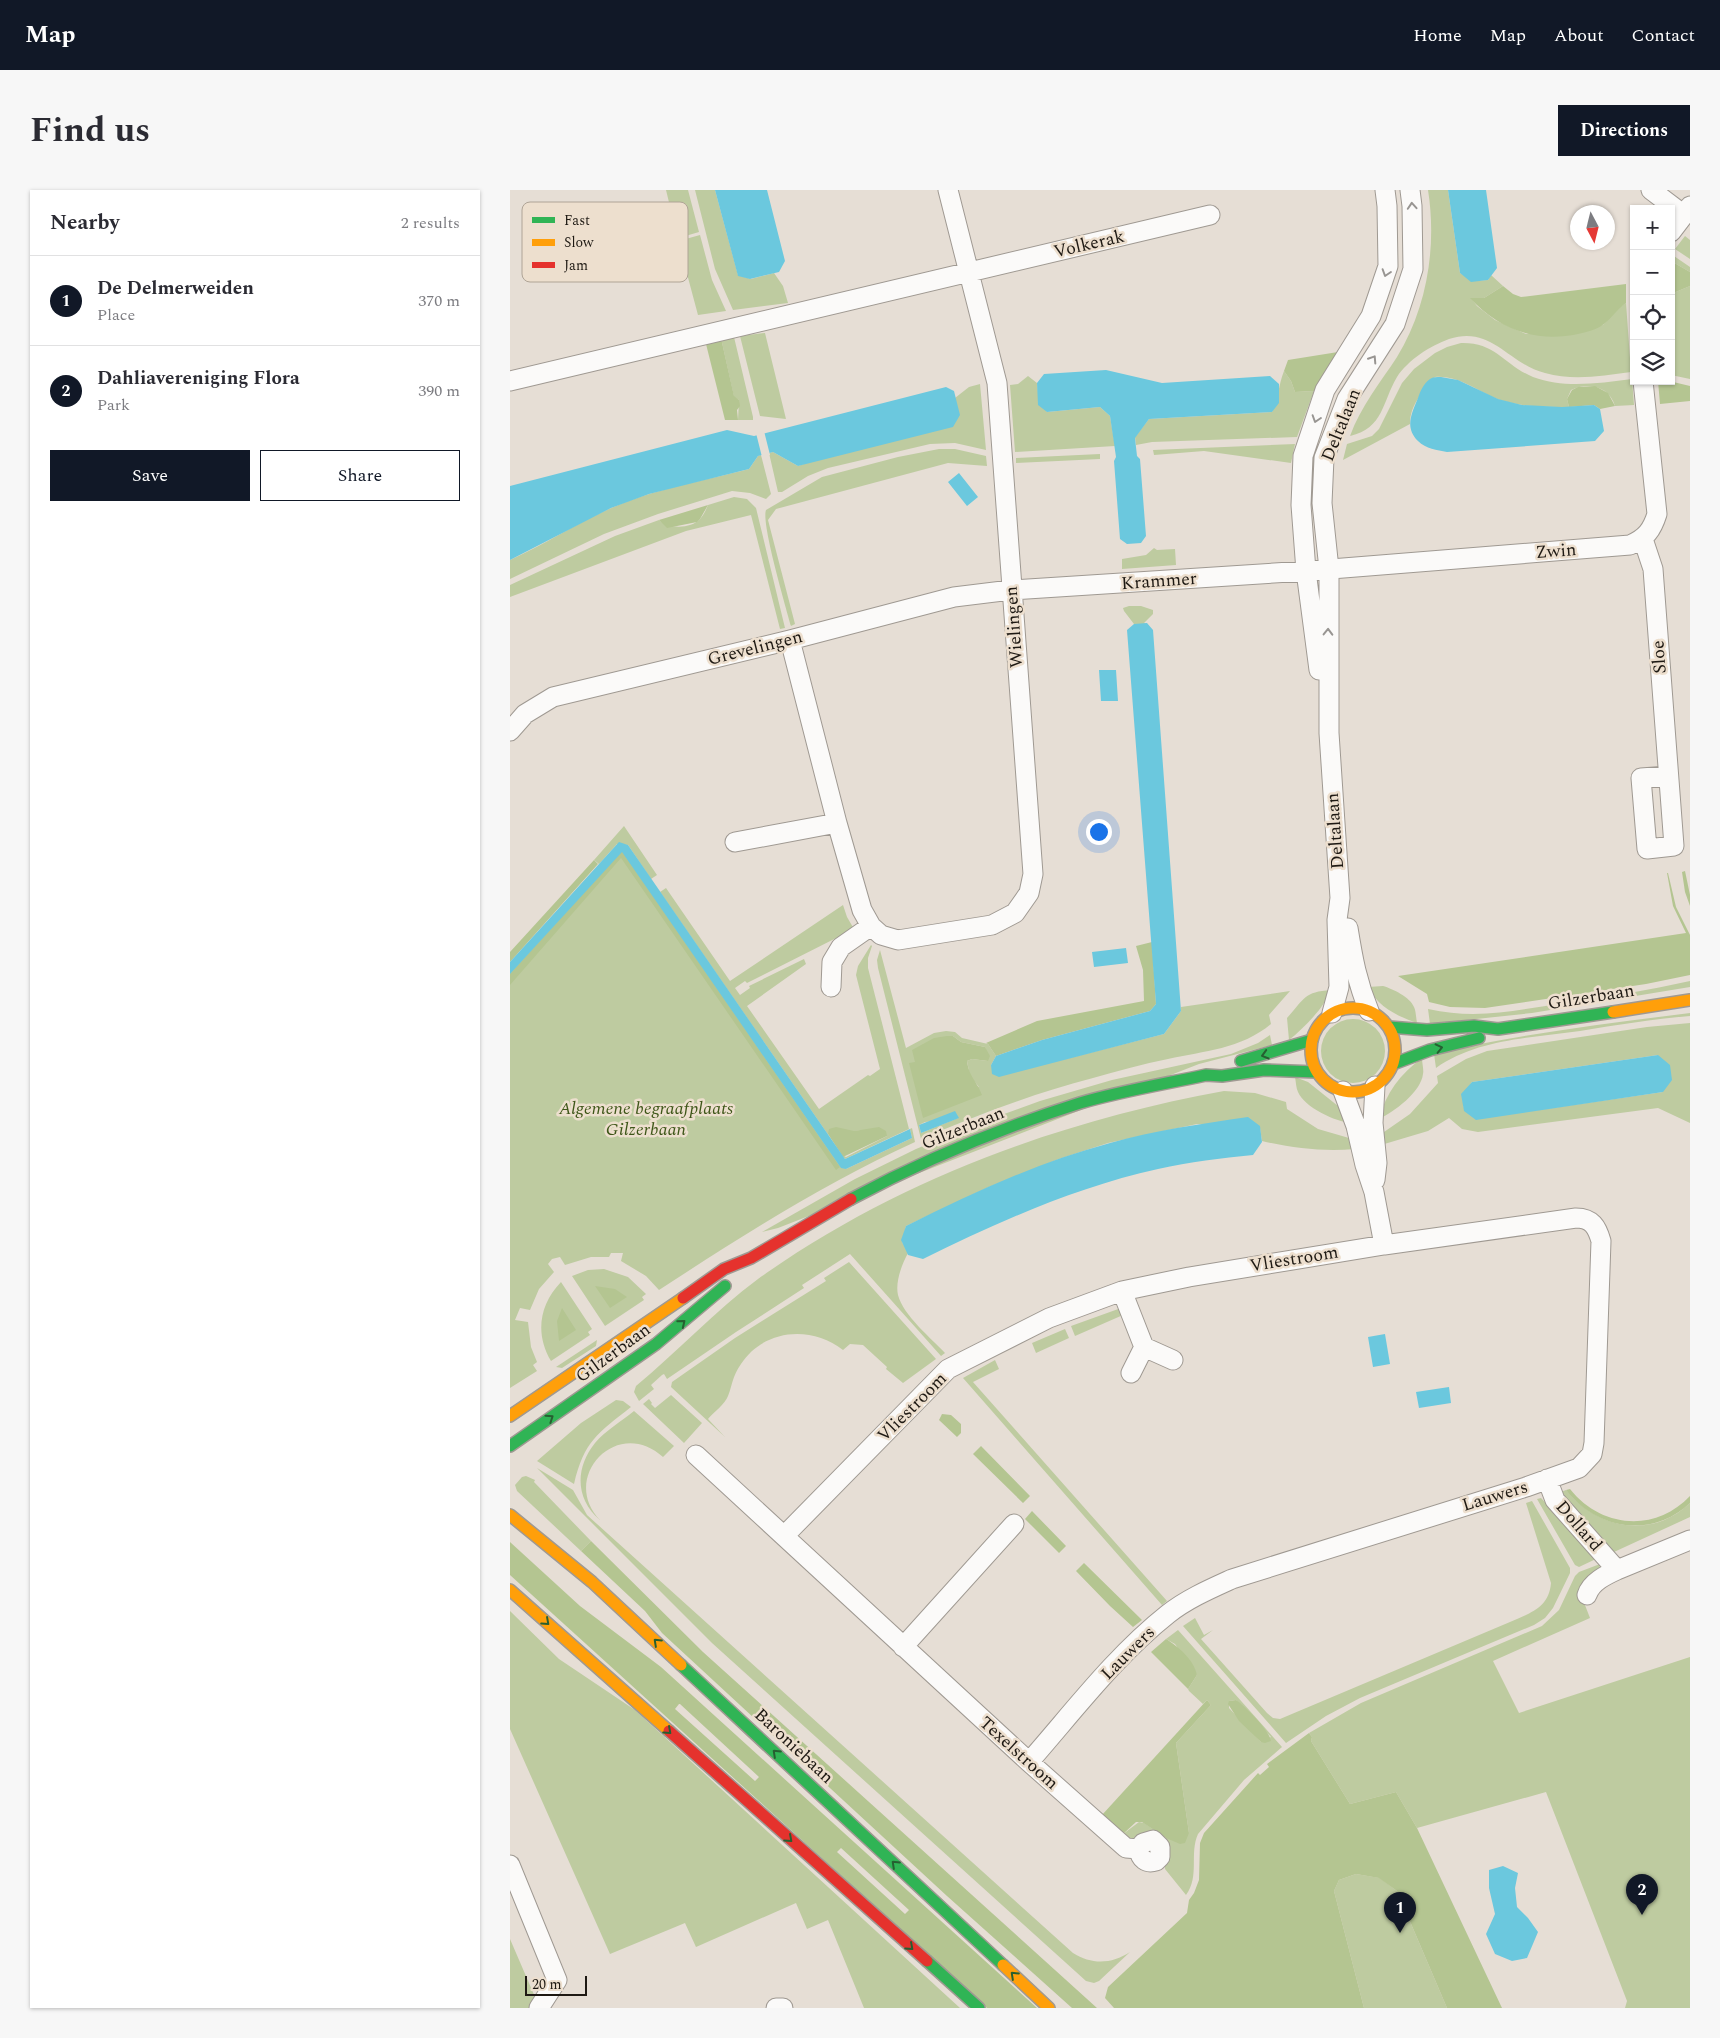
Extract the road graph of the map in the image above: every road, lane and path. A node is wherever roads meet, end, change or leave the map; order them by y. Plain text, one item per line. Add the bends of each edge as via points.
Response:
1 (948, 190) edge
2 (1385, 190) edge
3 (1410, 190) edge
4 (1651, 190) edge
5 (1687, 211) edge
6 (1210, 216) dead end
7 (1675, 227) edge
8 (968, 273) junction
9 (510, 380) edge
10 (1643, 385) edge
11 (1643, 539) junction
12 (1329, 569) junction
13 (1306, 571) junction
14 (1011, 590) junction
15 (790, 640) junction
16 (510, 731) edge
17 (1329, 733) junction
18 (1668, 776) dead end
19 (836, 823) junction
20 (735, 842) dead end
21 (1340, 898) junction
22 (871, 926) junction
23 (831, 987) dead end
24 (1690, 1000) edge
25 (1370, 1011) junction
26 (1332, 1013) junction
27 (1389, 1027) junction
28 (1498, 1029) junction
29 (1312, 1040) junction
30 (1393, 1064) junction
31 (1316, 1072) junction
32 (1206, 1075) junction
33 (1375, 1086) junction
34 (1343, 1091) junction
35 (1374, 1192) junction
36 (1384, 1245) junction
37 (751, 1258) junction
38 (1122, 1291) junction
39 (1144, 1347) junction
40 (1173, 1360) dead end
41 (1131, 1373) dead end
42 (510, 1416) edge
43 (510, 1446) edge
44 (696, 1455) dead end
45 (1547, 1479) junction
46 (510, 1515) edge
47 (1014, 1524) dead end
48 (784, 1536) junction
49 (1690, 1540) edge
50 (1618, 1570) junction
51 (510, 1590) edge
52 (1587, 1595) dead end
53 (903, 1647) junction
54 (1029, 1762) junction
55 (1139, 1849) dead end
56 (510, 1865) edge
57 (539, 2008) edge
58 (776, 2008) edge
59 (783, 2008) edge
60 (979, 2008) edge
61 (1049, 2008) edge

1 - 8 street, Wielingen
2 -> 13 street, Deltalaan via 1388,266 1371,316 1325,390 1303,456 1301,505
12 -> 3 street, Deltalaan via 1322,503 1324,458 1347,399 1395,324 1412,269
4 - 5 street
5 - 7 street
6 - 8 street, Volkerak
8 - 9 street
8 - 14 street, Wielingen via 997,383
10 - 11 street via 1658,514 1653,528
11 - 12 street, Zwin via 1630,546
11 - 18 street, Sloe via 1653,569
12 - 13 street, Zwin
17 -> 12 street, Deltalaan
13 - 14 street, Krammer
13 - 17 street, Deltalaan
14 - 15 street, Grevelingen via 954,597
14 - 22 street, Wielingen via 1033,874 1029,893 1015,913 992,925 898,940 881,935
15 - 16 street, Grevelingen via 553,697 525,714
15 - 19 street
17 - 21 street, Deltalaan
19 - 20 street
19 - 22 street via 862,910
21 - 25 street, Deltalaan via 1347,919 1354,967
21 - 26 street, Deltalaan via 1337,920 1339,987
22 - 23 street via 841,948 832,962
24 - 28 street, Gilzerbaan
25 - 26 street via 1354,1007
25 - 27 street
26 - 29 street via 1323,1020
27 - 28 street, Gilzerbaan via 1427,1030 1474,1026
27 - 30 street via 1395,1042
30 -> 28 street, Gilzerbaan via 1430,1050 1476,1039
29 - 31 street via 1310,1052
29 -> 32 street, Gilzerbaan via 1219,1066
30 - 33 street
31 - 32 street, Gilzerbaan via 1264,1070
31 - 34 street via 1331,1086
32 - 37 street, Gilzerbaan via 1081,1103 1002,1130 898,1174 828,1211
33 - 34 street via 1361,1092
33 - 35 street via 1373,1124 1377,1163
34 - 35 street
35 - 36 street
36 - 38 street, Vliestroom
36 - 45 street, Lauwers via 1576,1218 1585,1218 1598,1230 1592,1454 1579,1468
37 - 42 street, Gilzerbaan via 724,1270
43 -> 37 street, Gilzerbaan via 656,1344 732,1280
38 - 39 street
38 - 48 street, Vliestroom via 1049,1318 948,1369
39 - 40 street
39 - 41 street
44 - 48 street, Texelstroom
45 - 50 street, Dollard via 1555,1500
45 - 54 street, Lauwers via 1232,1579 1198,1595 1169,1613 1127,1651
61 -> 46 street, Baroniebaan via 592,1582
47 - 53 street
48 - 53 street, Texelstroom
49 - 50 street, Dollard
50 - 52 street, Dollard via 1602,1577
51 -> 60 street
53 - 54 street, Texelstroom
54 - 55 street, Texelstroom via 1126,1848
56 - 57 street via 557,1980
58 - 59 street

